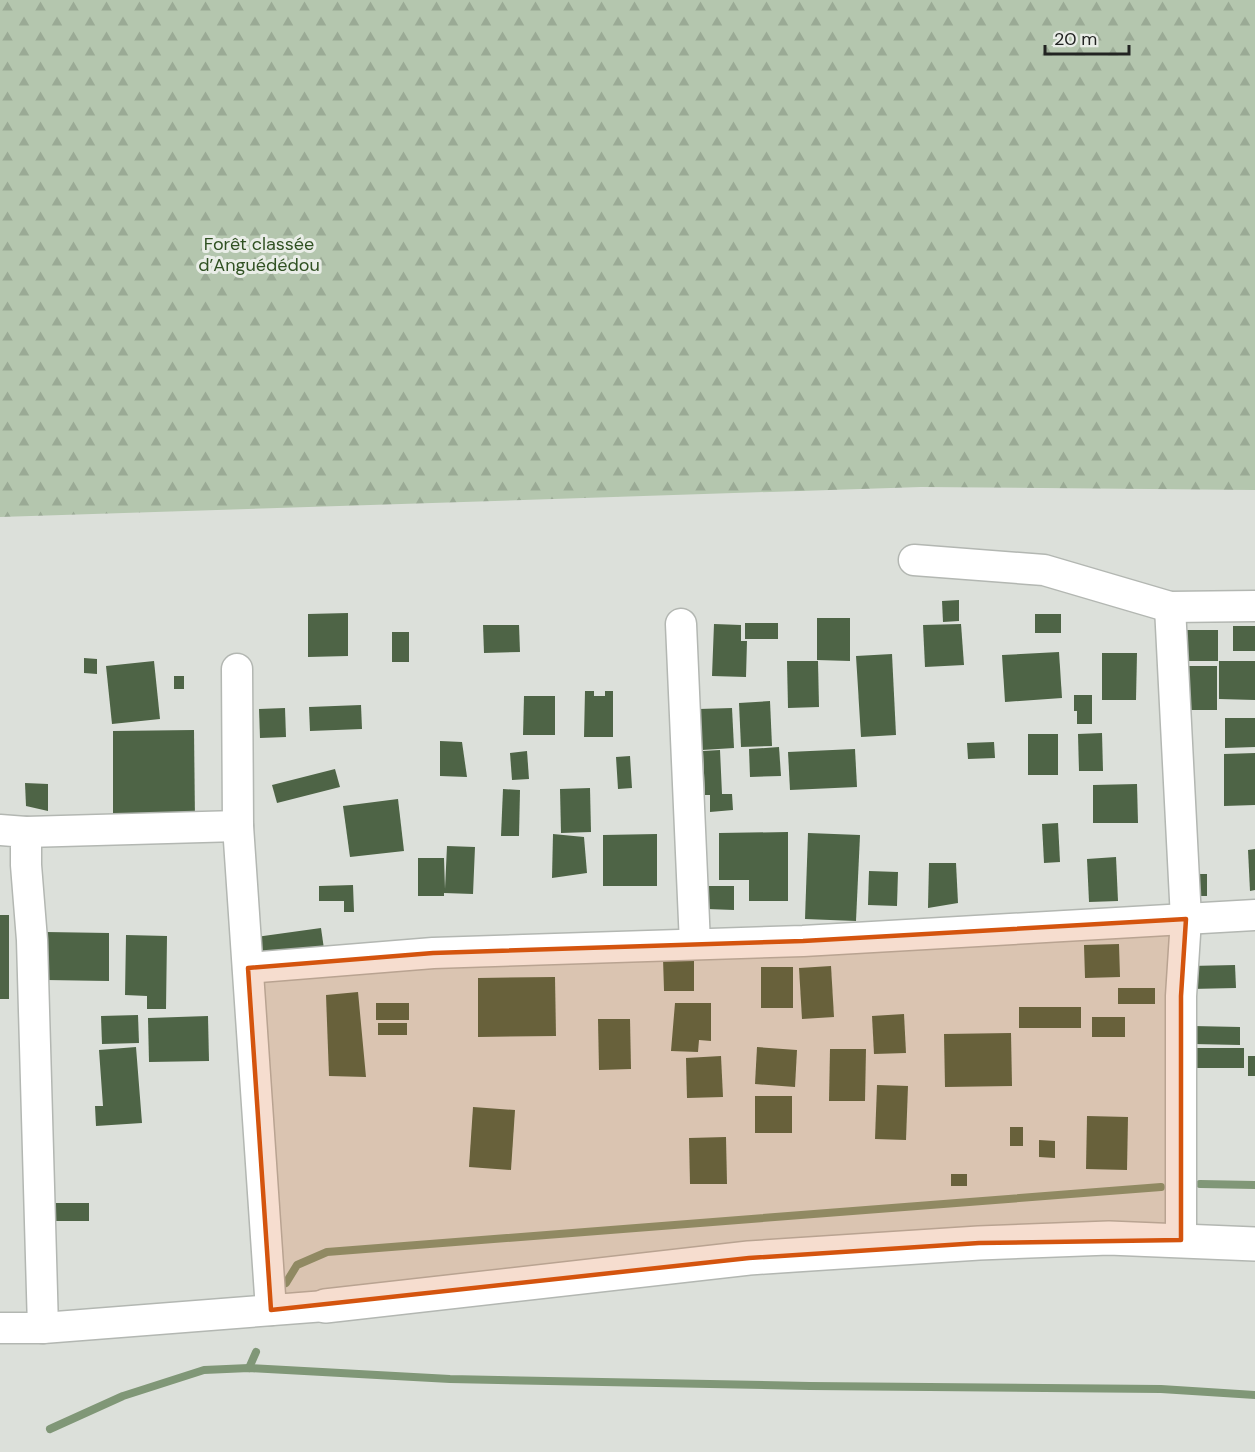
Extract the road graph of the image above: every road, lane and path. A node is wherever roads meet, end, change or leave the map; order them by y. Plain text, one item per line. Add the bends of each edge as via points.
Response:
1 (914, 560) dead end
2 (1255, 606) edge
3 (1170, 607) junction
4 (681, 624) dead end
5 (237, 669) dead end
6 (238, 826) junction
7 (13, 831) edge
8 (1255, 915) edge
9 (1186, 919) junction
10 (695, 944) junction
11 (248, 968) junction
12 (1181, 1240) junction
13 (1255, 1244) edge
14 (325, 1306) joint
15 (271, 1310) junction
16 (0, 1328) edge
17 (43, 1328) junction

1 - 3 street via 1044,570
2 - 3 street
3 - 9 street
4 - 10 street
5 - 6 street
6 - 7 street
6 - 11 street
7 - 17 street via 26,866 32,940
8 - 9 street
9 - 10 street
9 - 12 street via 1181,996
10 - 11 street via 434,953
11 - 15 street
12 - 13 street
12 - 14 street via 1109,1238 979,1243 749,1258
14 - 15 street
15 - 17 street
16 - 17 street

